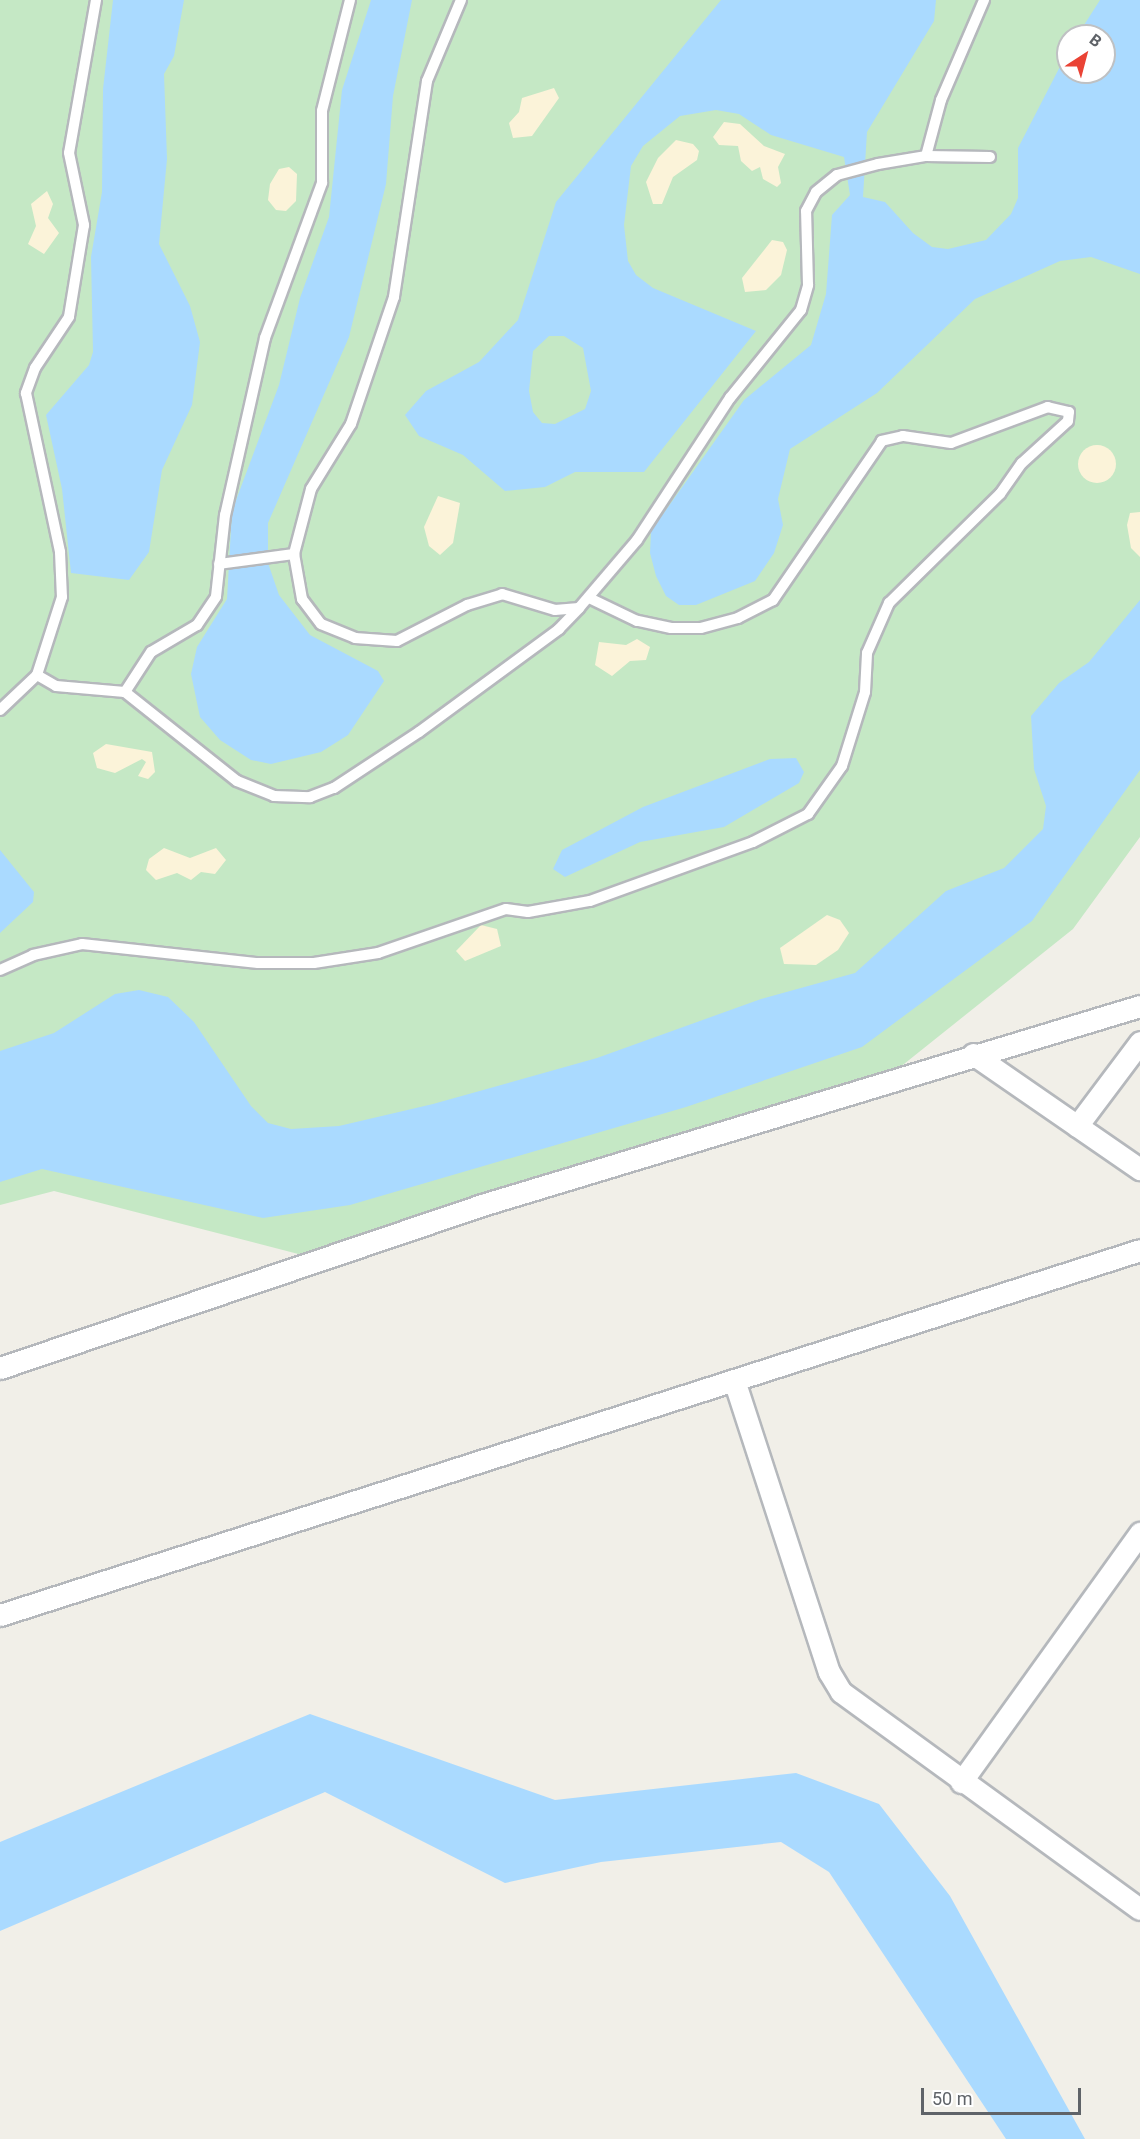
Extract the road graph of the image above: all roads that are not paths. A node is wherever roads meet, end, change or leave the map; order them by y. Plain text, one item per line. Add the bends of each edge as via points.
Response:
1 (96, 0) edge
2 (350, 0) edge
3 (461, 0) edge
4 (984, 0) edge
5 (926, 156) junction
6 (990, 157) dead end
7 (290, 554) junction
8 (222, 563) junction
9 (590, 598) junction
10 (579, 608) junction
11 (37, 675) junction
12 (125, 692) junction
13 (0, 710) edge
14 (0, 970) edge
15 (1140, 1006) edge
16 (1140, 1042) edge
17 (973, 1054) junction
18 (1077, 1126) junction
19 (1140, 1169) edge
20 (1140, 1250) edge
21 (0, 1368) edge
22 (734, 1380) junction
23 (1140, 1533) edge
24 (0, 1615) edge
25 (961, 1782) junction
26 (1140, 1909) edge

1 - 11 lane via 70,144 84,225 69,317 35,368 27,393 60,552 62,597
2 - 8 lane via 322,111 322,183 265,338 225,515
3 - 7 lane via 427,81 394,297 351,424 311,489
4 - 5 lane via 941,100
5 - 6 lane
5 - 9 lane via 837,175 816,192 807,211 808,285 801,310 730,398 637,540
7 - 8 lane
7 - 10 lane via 302,599 321,624 355,638 397,641 467,604 502,594 555,610
8 - 12 lane via 216,597 197,625 151,652
9 - 10 lane
9 - 14 lane via 637,621 671,628 701,628 738,618 773,600 882,441 903,436 951,443 1048,407 1069,412 1068,421 1023,463 1000,494 889,603 867,653 865,692 842,766 808,814 753,842 590,901 496,911 378,953 314,963 258,963 82,944
10 - 12 lane via 559,629 419,732 334,788 310,797 274,796 237,781
11 - 12 lane via 56,686
11 - 13 lane
15 - 17 street
16 - 18 street
17 - 18 street
17 - 21 street via 482,1205
18 - 19 street
20 - 22 street
22 - 24 street
22 - 25 street via 829,1672 841,1692 867,1715
23 - 25 street
25 - 26 street

